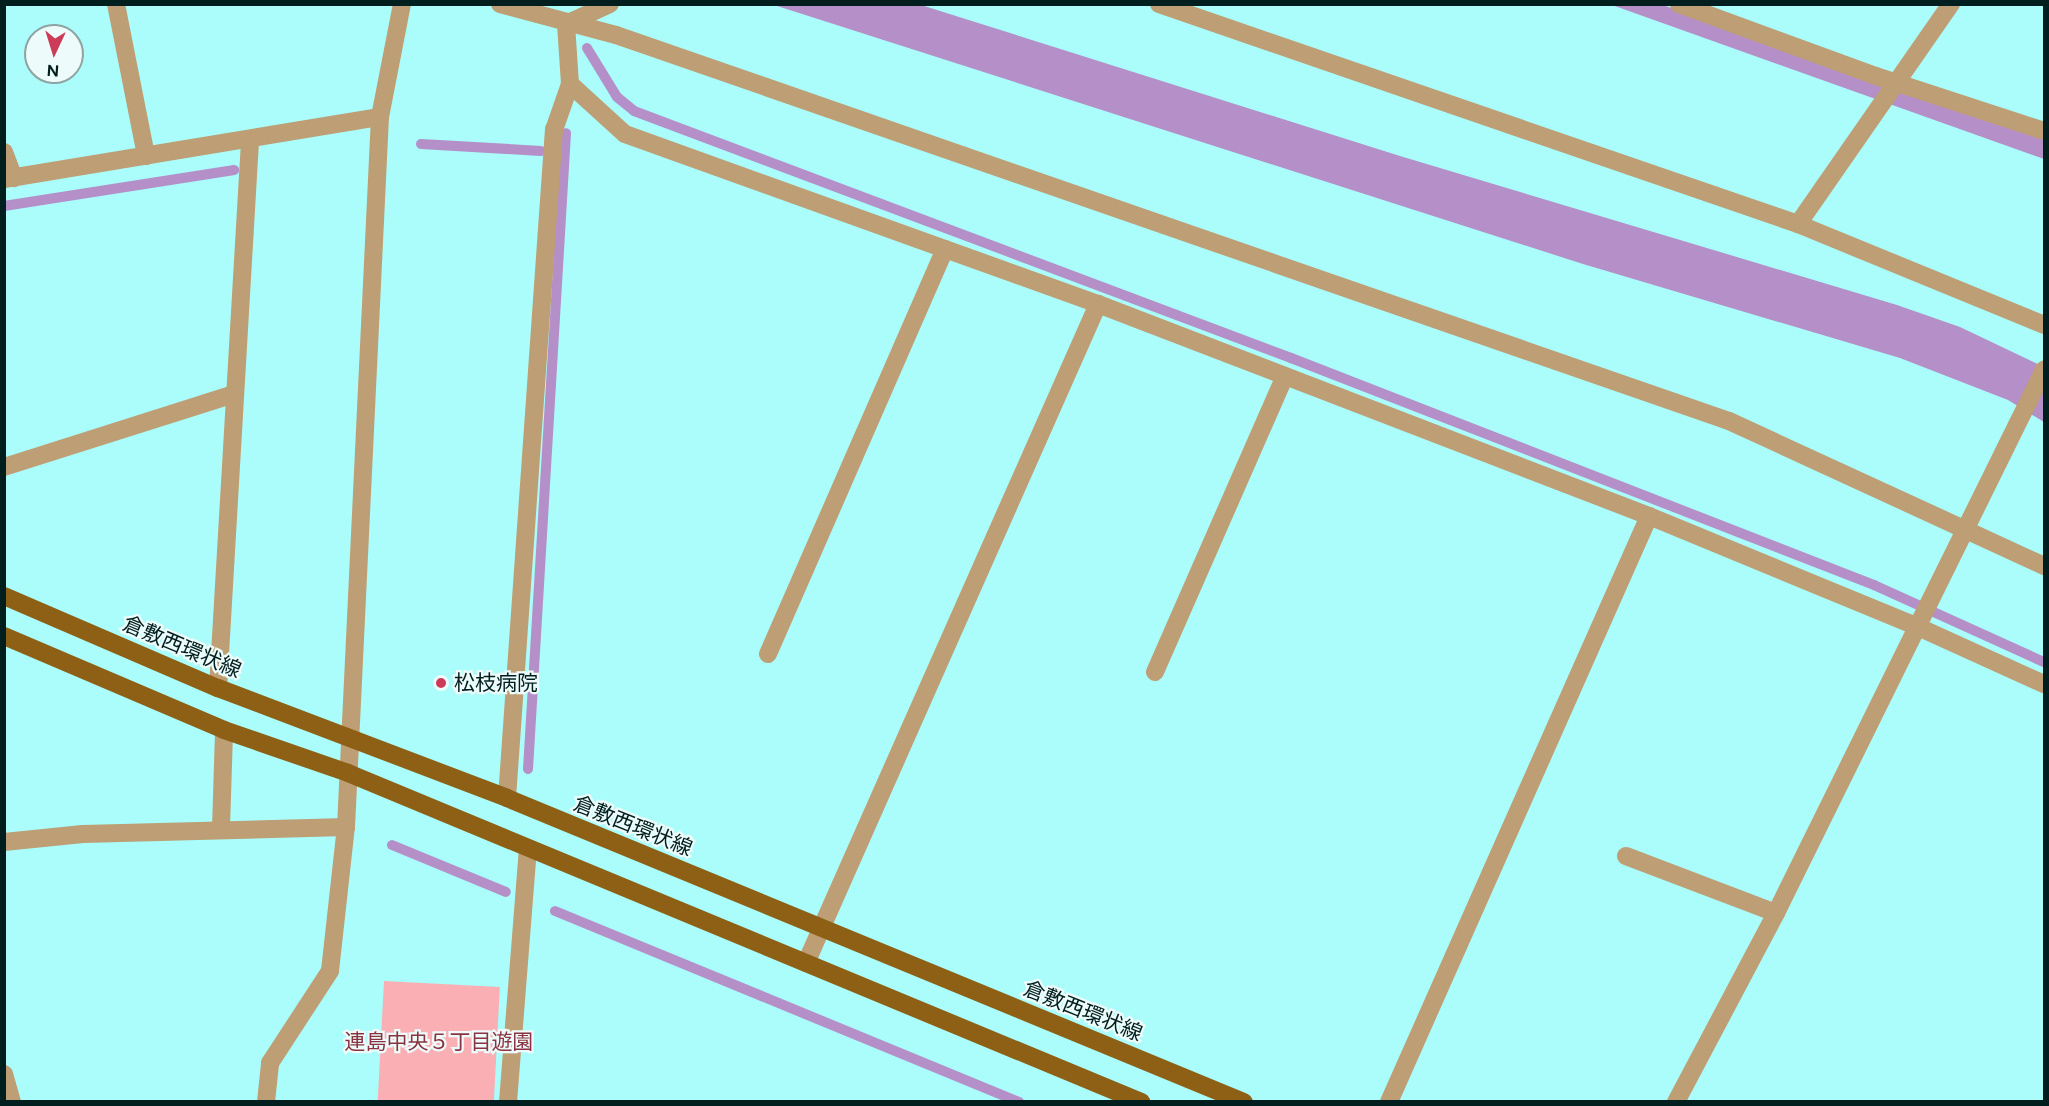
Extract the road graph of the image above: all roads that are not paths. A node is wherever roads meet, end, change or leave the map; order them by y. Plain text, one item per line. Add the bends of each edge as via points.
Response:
1 (116, 4) edge
2 (402, 4) edge
3 (500, 4) edge
4 (609, 4) edge
5 (1159, 4) edge
6 (1678, 4) edge
7 (1951, 4) edge
8 (1190, 9) edge
9 (566, 24) junction
10 (570, 84) junction
11 (1898, 85) junction
12 (380, 117) junction
13 (2044, 131) edge
14 (250, 141) junction
15 (4, 152) edge
16 (146, 156) junction
17 (9, 178) edge
18 (1798, 224) junction
19 (945, 249) junction
20 (1098, 304) junction
21 (2044, 325) edge
22 (2044, 370) edge
23 (1285, 376) junction
24 (234, 394) junction
25 (4, 467) edge
26 (1648, 516) junction
27 (1965, 532) junction
28 (2044, 566) edge
29 (4, 596) edge
30 (1922, 614) junction
31 (4, 636) edge
32 (768, 654) dead end
33 (1155, 672) dead end
34 (2044, 684) edge
35 (218, 688) junction
36 (224, 730) junction
37 (350, 738) junction
38 (348, 774) junction
39 (507, 798) junction
40 (346, 827) junction
41 (221, 828) junction
42 (4, 843) edge
43 (528, 849) junction
44 (1626, 856) dead end
45 (1776, 913) junction
46 (820, 927) junction
47 (806, 963) junction
48 (4, 1074) edge
49 (12, 1101) edge
50 (266, 1101) edge
51 (508, 1101) edge
52 (1141, 1101) edge
53 (1244, 1101) edge
54 (1389, 1101) edge
55 (1676, 1101) edge

1 - 16 street
2 - 12 street
3 - 9 street
4 - 9 street
5 - 8 street
6 - 11 street
7 - 11 street
8 - 18 street
9 - 10 street
9 - 27 street via 616,35 1729,421
10 - 19 street via 625,134
10 - 39 street via 554,130
11 - 13 street
11 - 18 street
12 - 14 street
12 - 37 street
14 - 16 street
14 - 24 street
15 - 17 street
16 - 17 street
18 - 21 street
19 - 20 street
19 - 32 street
20 - 23 street
20 - 46 street
22 - 27 street
23 - 26 street
23 - 33 street
24 - 25 street
24 - 35 street
26 - 30 street
26 - 54 street
27 - 28 street
27 - 30 street
29 - 35 main road, 倉敷西環状線
30 - 34 street
30 - 45 street
31 - 36 main road
35 - 37 main road, 倉敷西環状線
36 - 38 main road
36 - 41 street
37 - 38 street
37 - 39 main road, 倉敷西環状線
38 - 40 street
38 - 43 main road
39 - 46 main road, 倉敷西環状線
40 - 41 street
40 - 50 street via 330,971 270,1063
41 - 42 street via 83,834
43 - 47 main road
43 - 51 street
44 - 45 street
45 - 55 street
46 - 47 street
46 - 53 main road, 倉敷西環状線
47 - 52 main road
48 - 49 street

